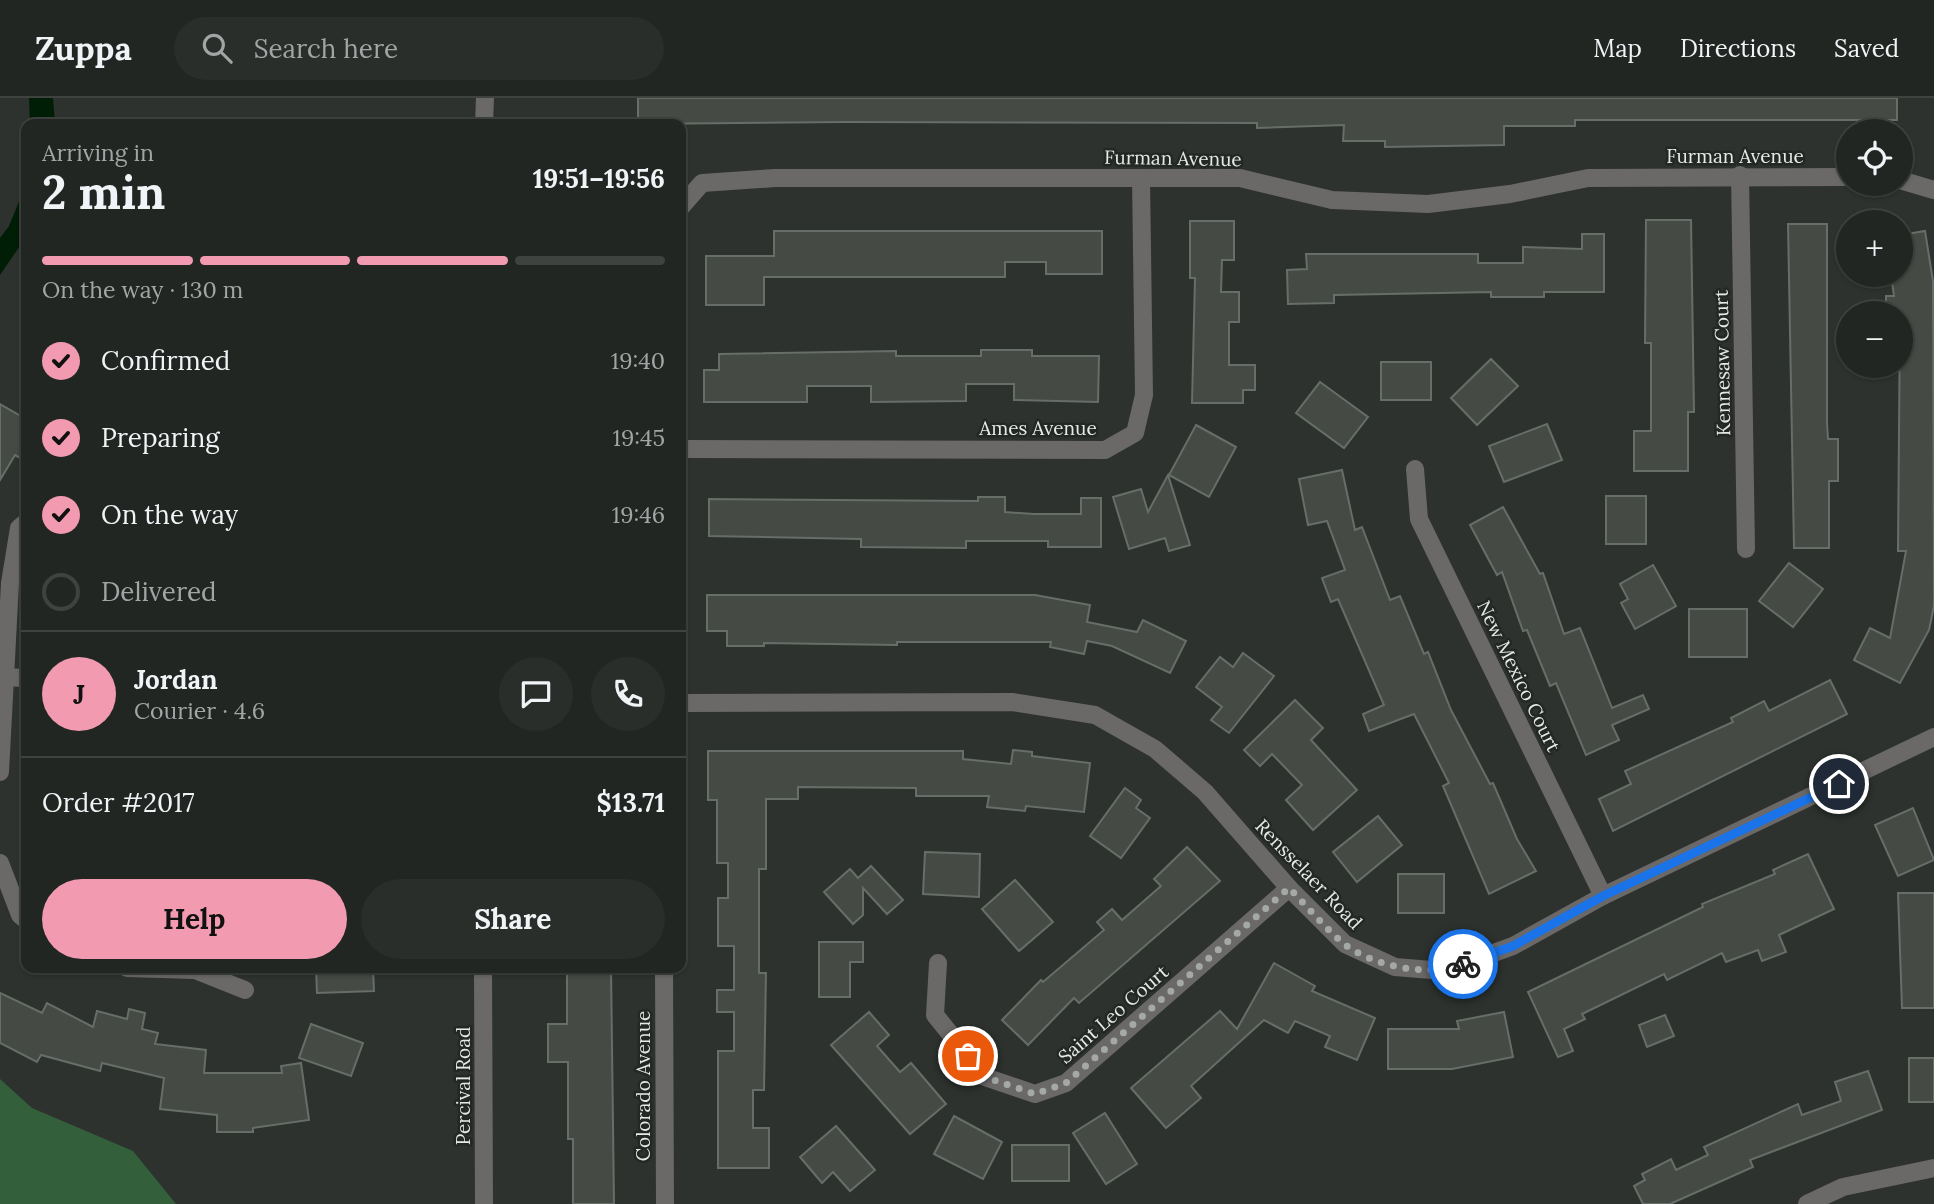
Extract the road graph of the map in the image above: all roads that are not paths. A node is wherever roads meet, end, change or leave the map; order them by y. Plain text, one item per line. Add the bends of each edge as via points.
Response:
1 (485, 98) edge
2 (484, 119) edge
3 (1740, 175) junction
4 (1836, 177) edge
5 (1140, 178) junction
6 (1913, 184) edge
7 (1934, 190) edge
8 (686, 201) edge
9 (686, 449) edge
10 (1415, 469) dead end
11 (21, 526) edge
12 (1746, 549) dead end
13 (3, 677) edge
14 (21, 678) edge
15 (686, 703) edge
16 (1934, 739) edge
17 (0, 772) edge
18 (0, 863) edge
19 (1289, 888) junction
20 (1603, 896) junction
21 (21, 916) edge
22 (938, 963) dead end
23 (202, 973) edge
24 (483, 973) edge
25 (664, 973) edge
26 (245, 990) dead end
27 (1934, 1168) edge
28 (484, 1204) edge
29 (665, 1204) edge
30 (1807, 1204) edge

1 - 2 street
3 - 4 street, Furman Avenue
3 - 5 street, Furman Avenue via 1588,178 1428,204 1332,200 1240,178
3 - 12 street, Kennesaw Court
5 - 8 street, Furman Avenue via 775,178 702,183
5 - 9 street, Ames Avenue via 1144,395 1135,433 1105,450
6 - 7 street
10 - 20 street, New Mexico Court via 1419,519
11 - 13 street via 10,583
13 - 14 street
13 - 17 street
15 - 19 street, Rensselaer Road via 1012,702 1095,715 1155,748 1205,792
16 - 20 street, Rensselaer Road
18 - 21 street
19 - 20 street, Rensselaer Road via 1345,944 1395,967 1444,971 1513,946
19 - 22 street, Saint Leo Court via 1066,1083 1035,1094 985,1077 935,1015
23 - 26 street
24 - 28 street, Percival Road
25 - 29 street, Colorado Avenue
27 - 30 street via 1843,1187

